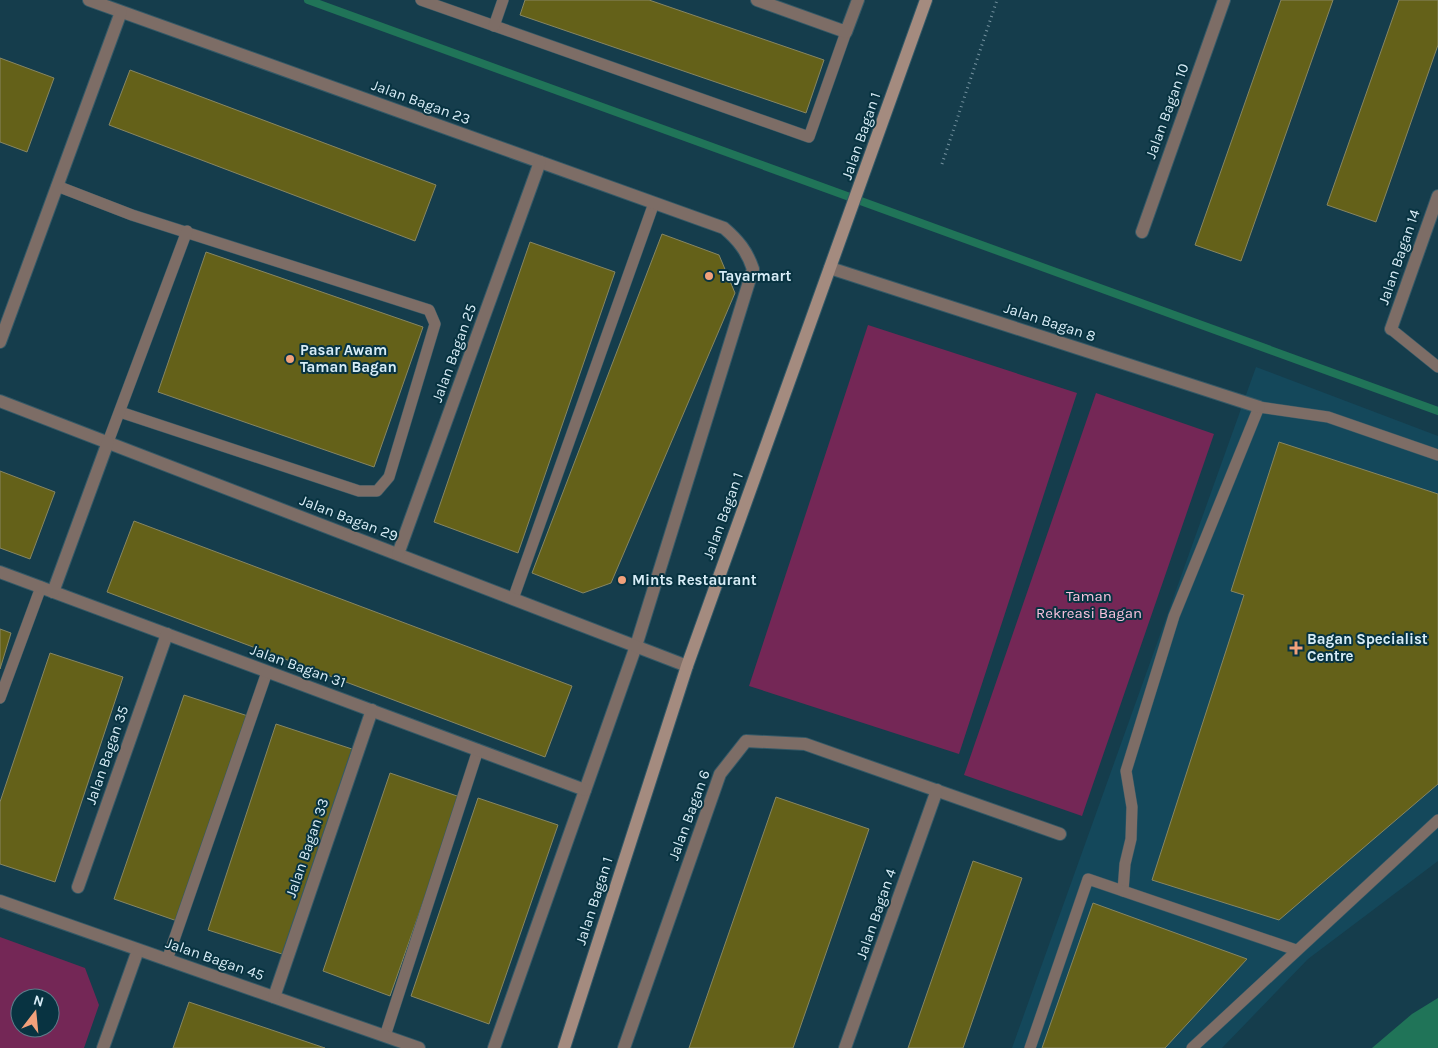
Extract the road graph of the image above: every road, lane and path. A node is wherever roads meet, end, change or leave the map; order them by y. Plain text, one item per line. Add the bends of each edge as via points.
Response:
1 (89, 0) edge
2 (421, 0) edge
3 (503, 0) edge
4 (757, 0) edge
5 (858, 0) edge
6 (926, 0) edge
7 (997, 0) edge
8 (1224, 0) edge
9 (122, 12) junction
10 (494, 26) junction
11 (846, 32) junction
12 (540, 162) junction
13 (942, 164) dead end
14 (57, 186) junction
15 (1438, 196) edge
16 (654, 203) junction
17 (186, 231) junction
18 (1142, 232) dead end
19 (830, 268) junction
20 (1391, 329) joint
21 (0, 342) edge
22 (1438, 367) edge
23 (0, 401) edge
24 (1260, 407) junction
25 (120, 412) junction
26 (108, 442) junction
27 (1438, 455) edge
28 (398, 554) junction
29 (0, 572) edge
30 (47, 590) junction
31 (513, 599) junction
32 (167, 634) junction
33 (636, 646) junction
34 (687, 666) junction
35 (267, 672) junction
36 (0, 698) edge
37 (372, 710) junction
38 (478, 750) junction
39 (585, 790) junction
40 (937, 790) junction
41 (1438, 820) edge
42 (1060, 834) dead end
43 (78, 887) dead end
44 (1123, 891) junction
45 (0, 902) edge
46 (138, 950) junction
47 (1296, 950) junction
48 (168, 960) junction
49 (274, 997) junction
50 (385, 1036) junction
51 (103, 1048) edge
52 (419, 1048) edge
53 (494, 1048) edge
54 (564, 1048) edge
55 (624, 1048) edge
56 (845, 1048) edge
57 (1030, 1048) edge
58 (1192, 1048) edge

1 - 9 street, Jalan Bagan 23
2 - 10 lane
3 - 10 lane
4 - 11 street
5 - 11 street
6 - 19 street, Jalan Bagan 1
7 - 13 path
8 - 18 street, Jalan Bagan 10
9 - 12 street, Jalan Bagan 23
9 - 14 street
10 - 11 lane via 808,137
12 - 16 street, Jalan Bagan 23
12 - 28 street, Jalan Bagan 25
14 - 17 lane
14 - 21 street
15 - 20 street, Jalan Bagan 14
16 - 31 lane
16 - 33 street, Jalan Bagan 23 via 724,228 739,240 753,269
17 - 25 lane
17 - 25 lane via 429,310 435,324 388,477 377,491 359,491
19 - 24 street, Jalan Bagan 8
19 - 34 street, Jalan Bagan 1
20 - 22 lane
23 - 26 street, Jalan Bagan 29
24 - 27 lane via 1328,417
24 - 44 lane via 1174,616 1126,771 1132,807
25 - 26 lane
26 - 28 street, Jalan Bagan 29
26 - 30 street
28 - 31 street, Jalan Bagan 29
29 - 30 street, Jalan Bagan 31
30 - 32 street, Jalan Bagan 31
30 - 36 lane
31 - 33 street, Jalan Bagan 29
32 - 35 street, Jalan Bagan 31
32 - 43 street, Jalan Bagan 35
33 - 34 street, Jalan Bagan 29
33 - 39 street
34 - 54 street, Jalan Bagan 1
35 - 37 street, Jalan Bagan 31
35 - 48 lane
37 - 38 street, Jalan Bagan 31
37 - 49 street, Jalan Bagan 33
38 - 39 street, Jalan Bagan 31
38 - 50 lane
39 - 53 street
40 - 42 street, Jalan Bagan 6
40 - 55 street, Jalan Bagan 6 via 805,744 746,741 720,774
40 - 56 street, Jalan Bagan 4
41 - 47 lane
44 - 47 lane
44 - 57 lane via 1088,879
45 - 46 street, Jalan Bagan 45
46 - 48 street, Jalan Bagan 45
46 - 51 street
47 - 58 lane
48 - 49 street, Jalan Bagan 45
49 - 50 street, Jalan Bagan 45
50 - 52 street, Jalan Bagan 45

